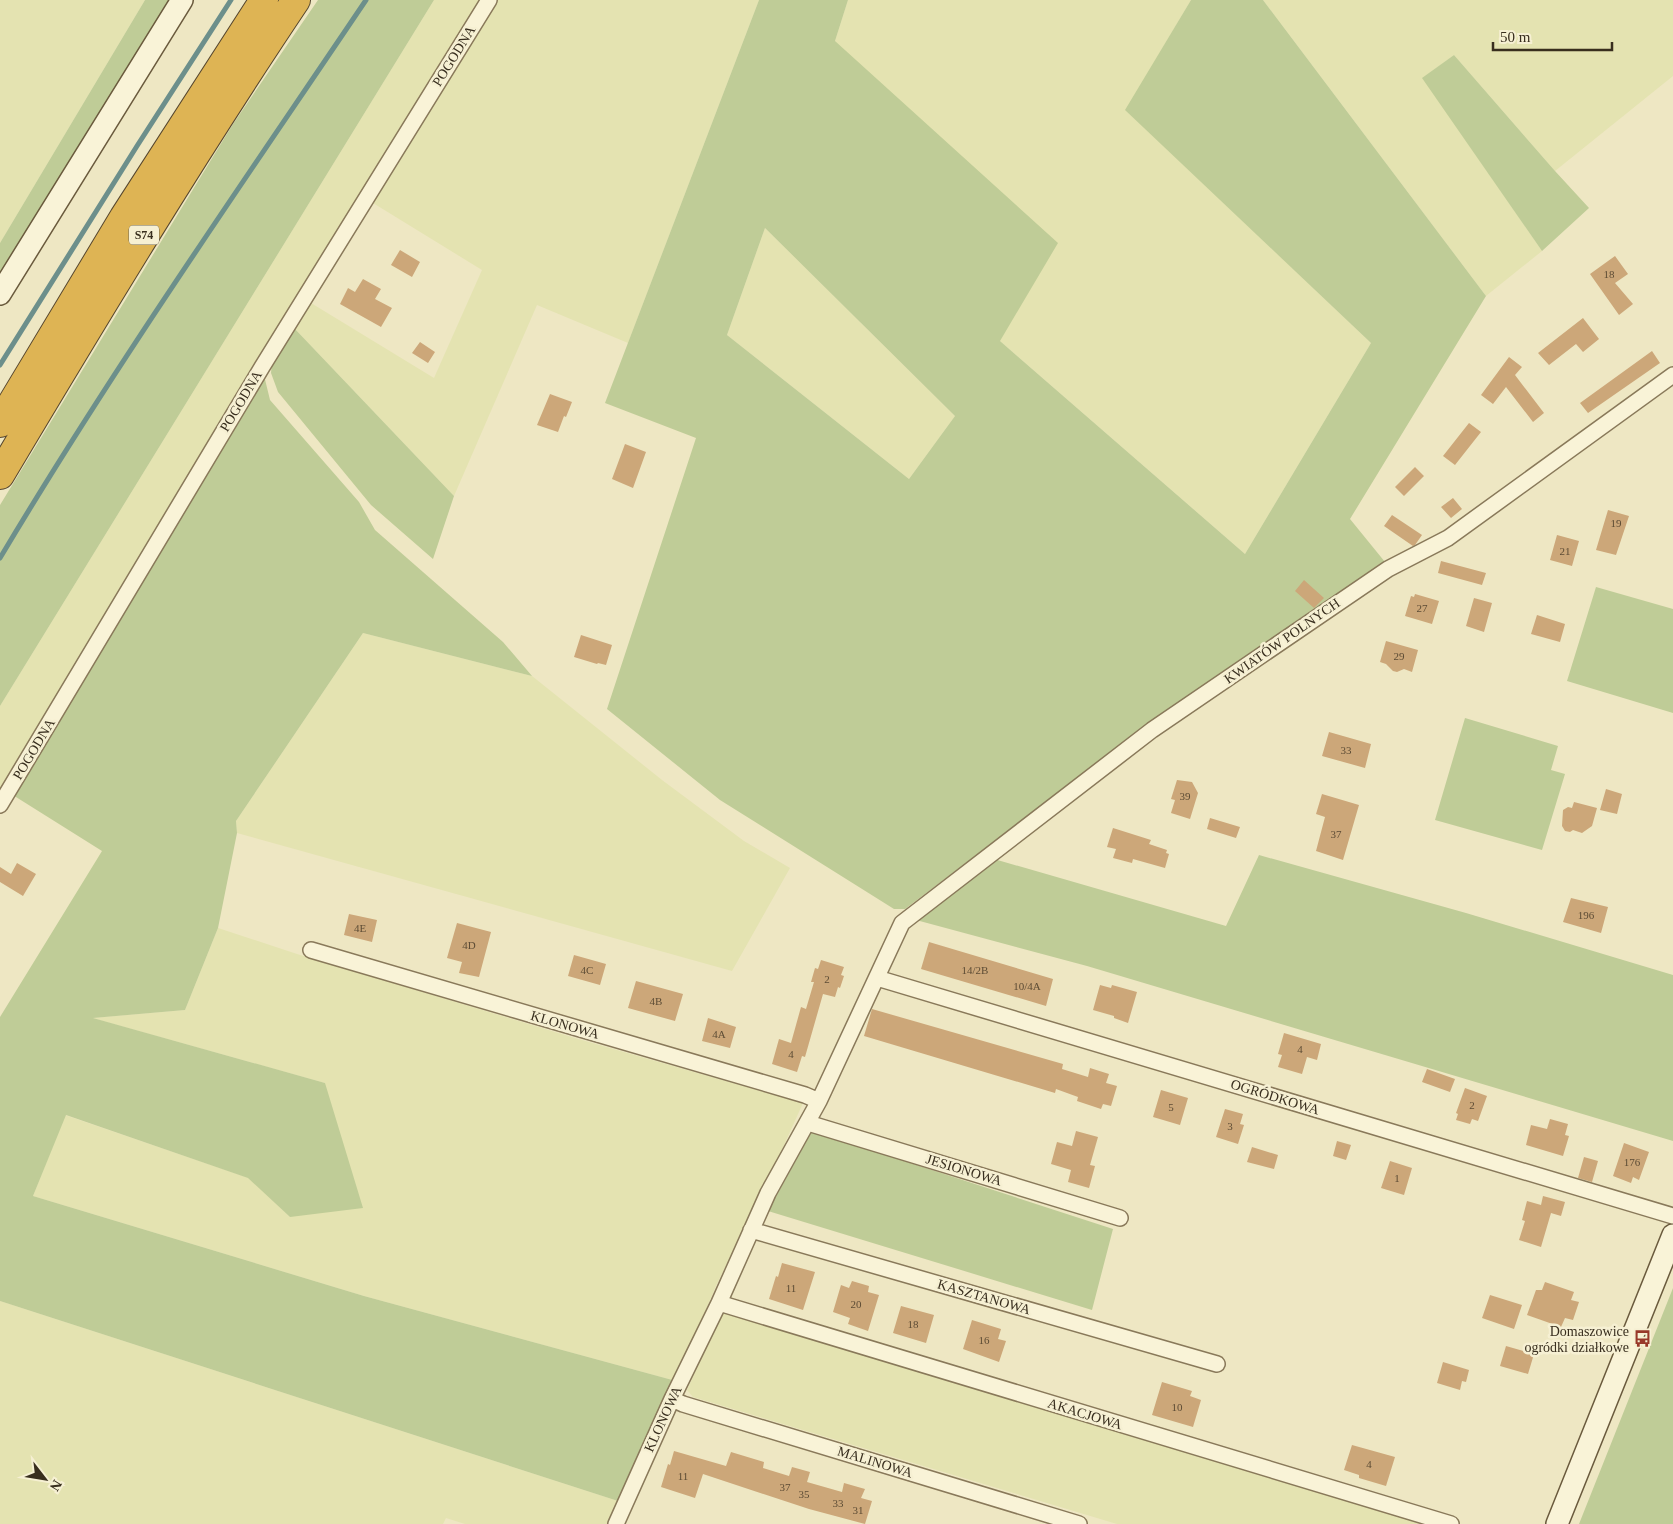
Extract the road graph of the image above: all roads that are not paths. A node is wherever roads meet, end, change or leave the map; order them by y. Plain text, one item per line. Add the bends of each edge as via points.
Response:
1 (182, 0) edge
2 (264, 0) edge
3 (296, 0) edge
4 (489, 0) edge
5 (0, 294) edge
6 (1673, 375) edge
7 (0, 423) edge
8 (0, 475) edge
9 (0, 805) edge
10 (902, 923) joint
11 (311, 950) dead end
12 (877, 978) junction
13 (819, 1101) junction
14 (808, 1123) junction
15 (1673, 1216) edge
16 (1120, 1218) dead end
17 (751, 1230) junction
18 (1673, 1235) edge
19 (719, 1303) junction
20 (1217, 1364) dead end
21 (672, 1399) junction
22 (616, 1524) edge
23 (1079, 1524) edge
24 (1451, 1524) edge
25 (1558, 1524) edge

1 - 5 street
2 - 7 highway, S74 via 134,201
3 - 8 highway, S74 via 202,142
4 - 9 street, POGODNA via 262,367
6 - 10 street, KWIATÓW POLNYCH via 1448,538 1388,569 1152,730
10 - 12 street, KLONOWA
11 - 13 street, KLONOWA
12 - 13 street, KLONOWA
12 - 15 street, OGRÓDKOWA
13 - 14 street, KLONOWA
14 - 16 street, JESIONOWA
14 - 17 street, KLONOWA
17 - 19 street, KLONOWA
17 - 20 street, KASZTANOWA
18 - 25 street
19 - 21 street, KLONOWA
19 - 24 street, AKACJOWA
21 - 22 street, KLONOWA
21 - 23 street, MALINOWA

